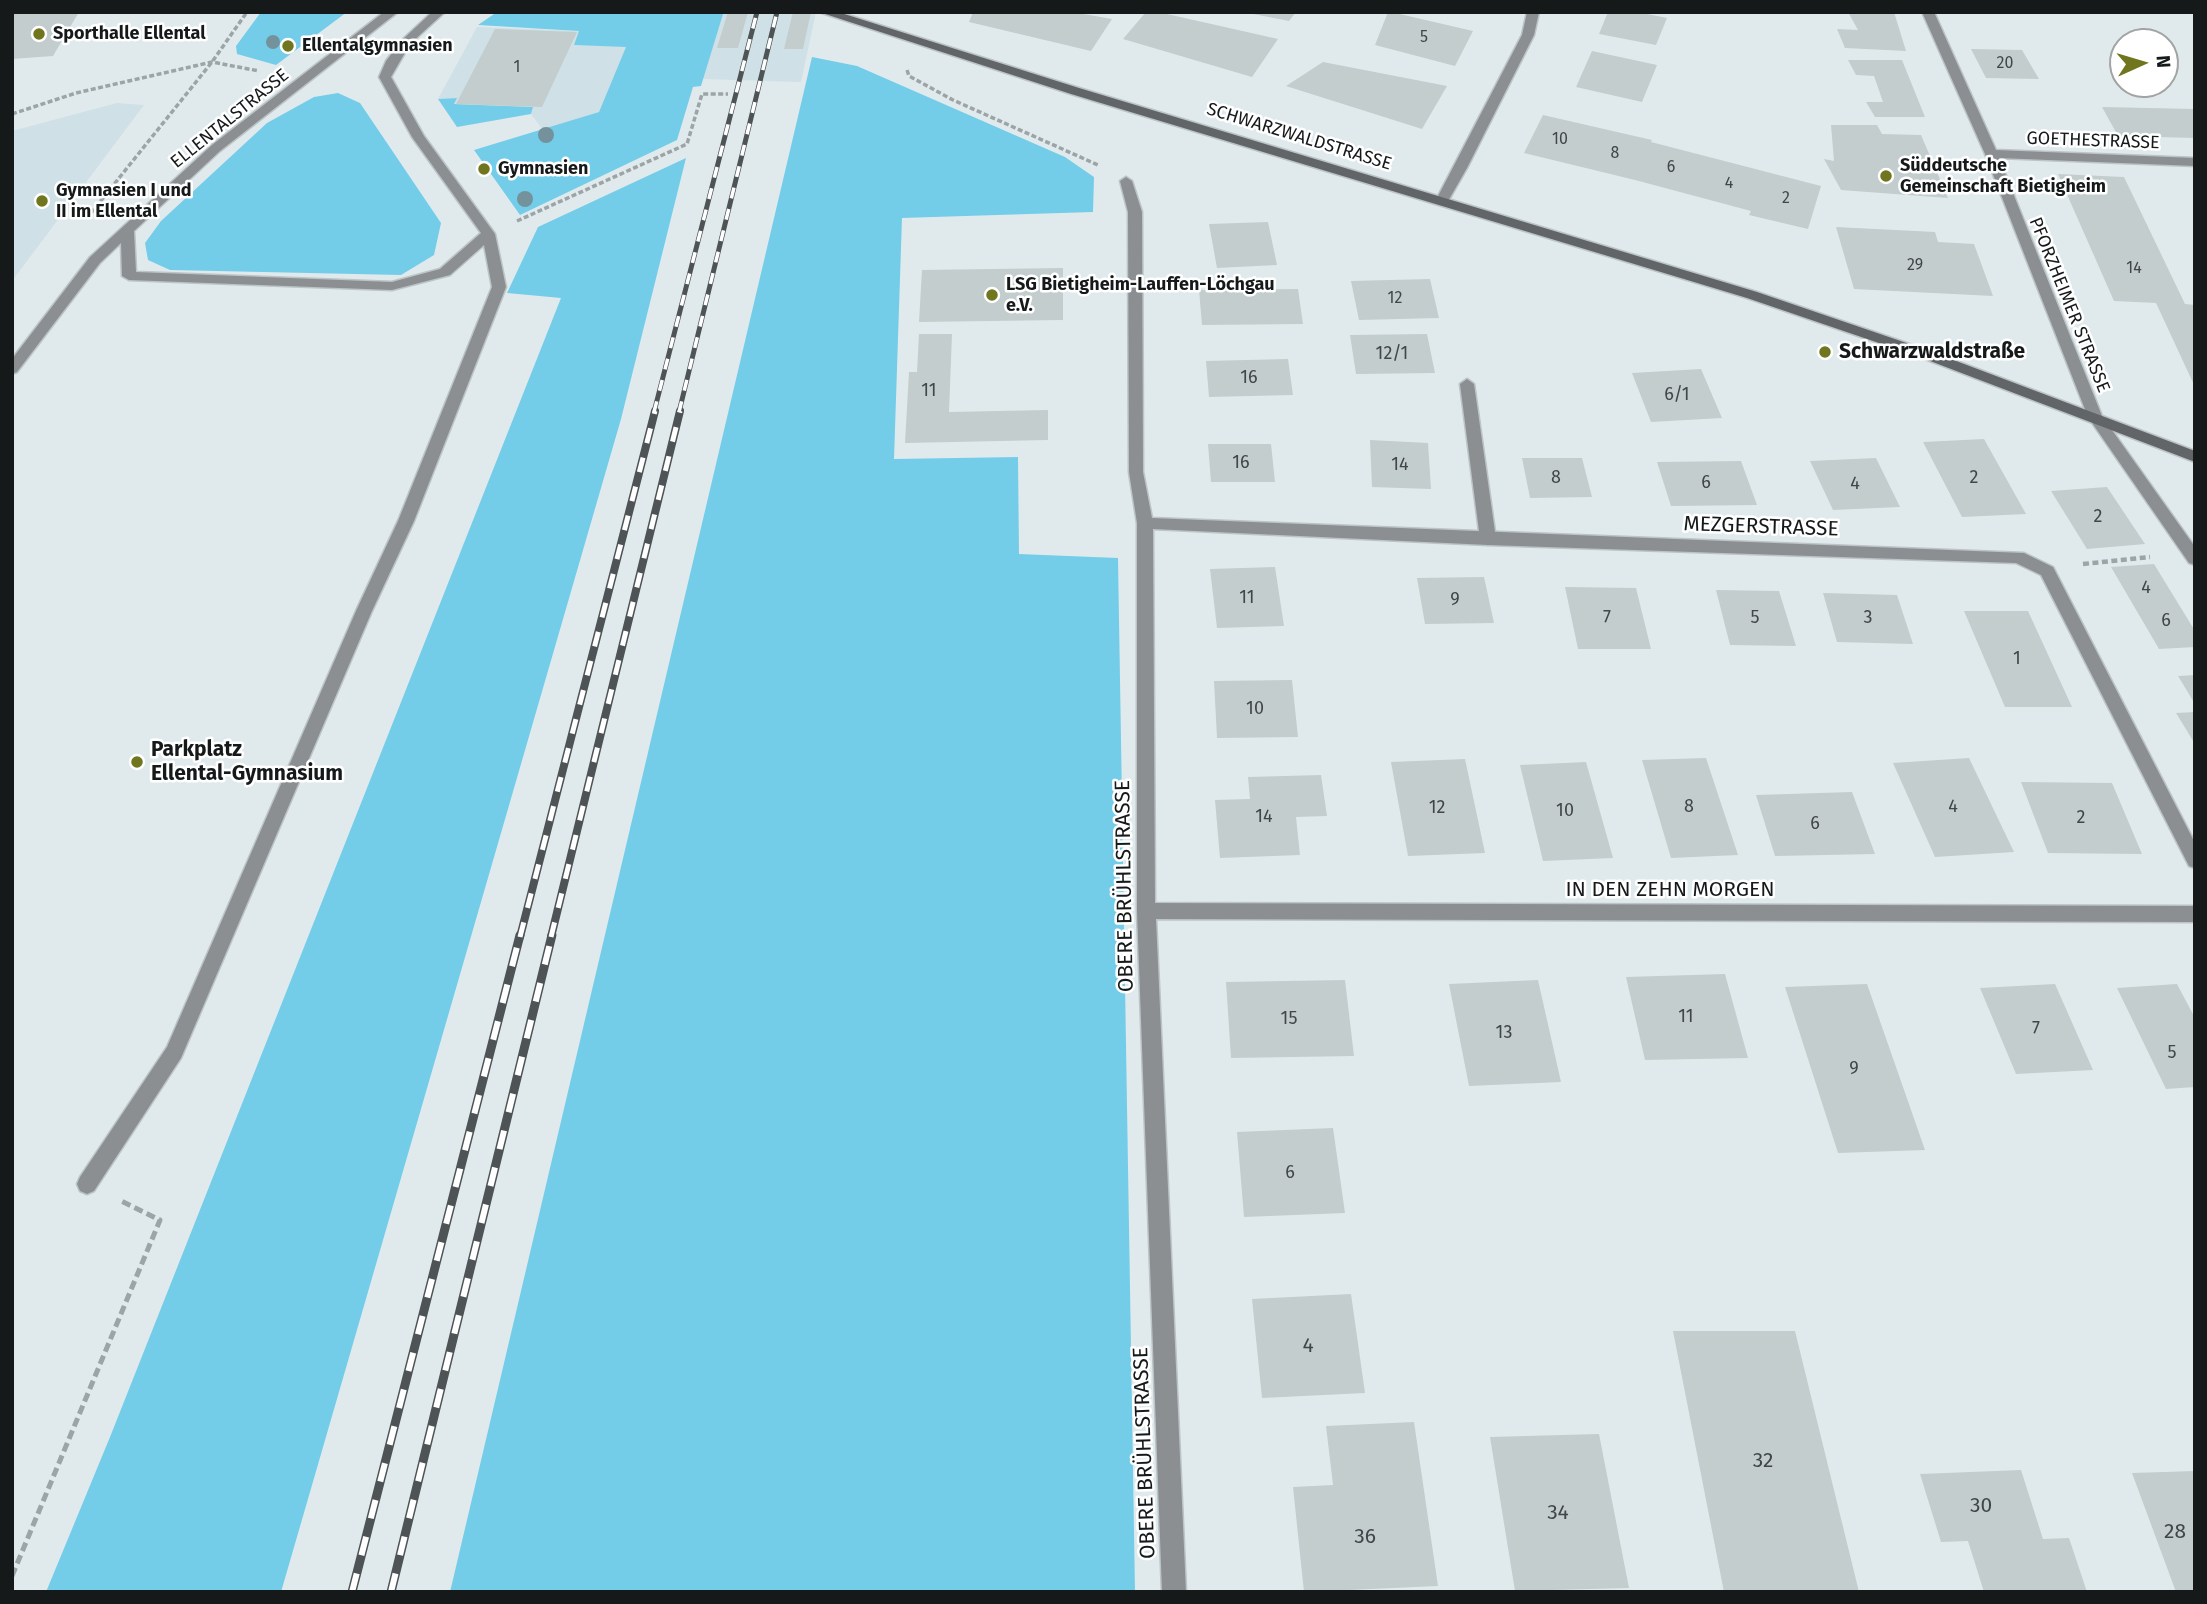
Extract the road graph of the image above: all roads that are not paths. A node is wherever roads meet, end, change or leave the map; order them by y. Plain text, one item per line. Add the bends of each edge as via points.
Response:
1 (392, 12) edge
2 (439, 12) edge
3 (825, 12) edge
4 (1533, 12) edge
5 (1928, 12) edge
6 (1991, 154) junction
7 (2195, 162) edge
8 (1126, 181) road end
9 (1442, 200) junction
10 (127, 231) junction
11 (488, 234) junction
12 (12, 369) edge
13 (1467, 384) dead end
14 (2095, 417) junction
15 (2195, 457) edge
16 (1145, 523) junction
17 (1488, 539) junction
18 (2192, 556) edge
19 (2195, 862) edge
20 (1146, 911) junction
21 (2195, 914) edge
22 (87, 1184) road end
23 (1174, 1592) edge

1 - 10 street, ELLENTALSTRASSE via 216,148
2 - 11 street via 406,42 385,78 418,137
3 - 9 main road, SCHWARZWALDSTRASSE
4 - 9 street via 1528,35
5 - 6 street, PFORZHEIMER STRASSE
6 - 7 street, GOETHESTRASSE
6 - 14 street, PFORZHEIMER STRASSE
8 - 16 street, OBERE BRÜHLSTRASSE via 1135,212 1136,472
9 - 14 main road, SCHWARZWALDSTRASSE via 1827,320
10 - 11 street via 129,276 391,286 445,272
10 - 12 street, ELLENTALSTRASSE via 94,260
11 - 22 street via 499,287 406,521 174,1052
13 - 17 street
14 - 15 main road, SCHWARZWALDSTRASSE
14 - 18 street, PFORZHEIMER STRASSE
16 - 17 street, MEZGERSTRASSE
16 - 20 street, OBERE BRÜHLSTRASSE
17 - 19 street, MEZGERSTRASSE via 2018,557 2047,571
20 - 21 street, IN DEN ZEHN MORGEN
20 - 23 street, OBERE BRÜHLSTRASSE

